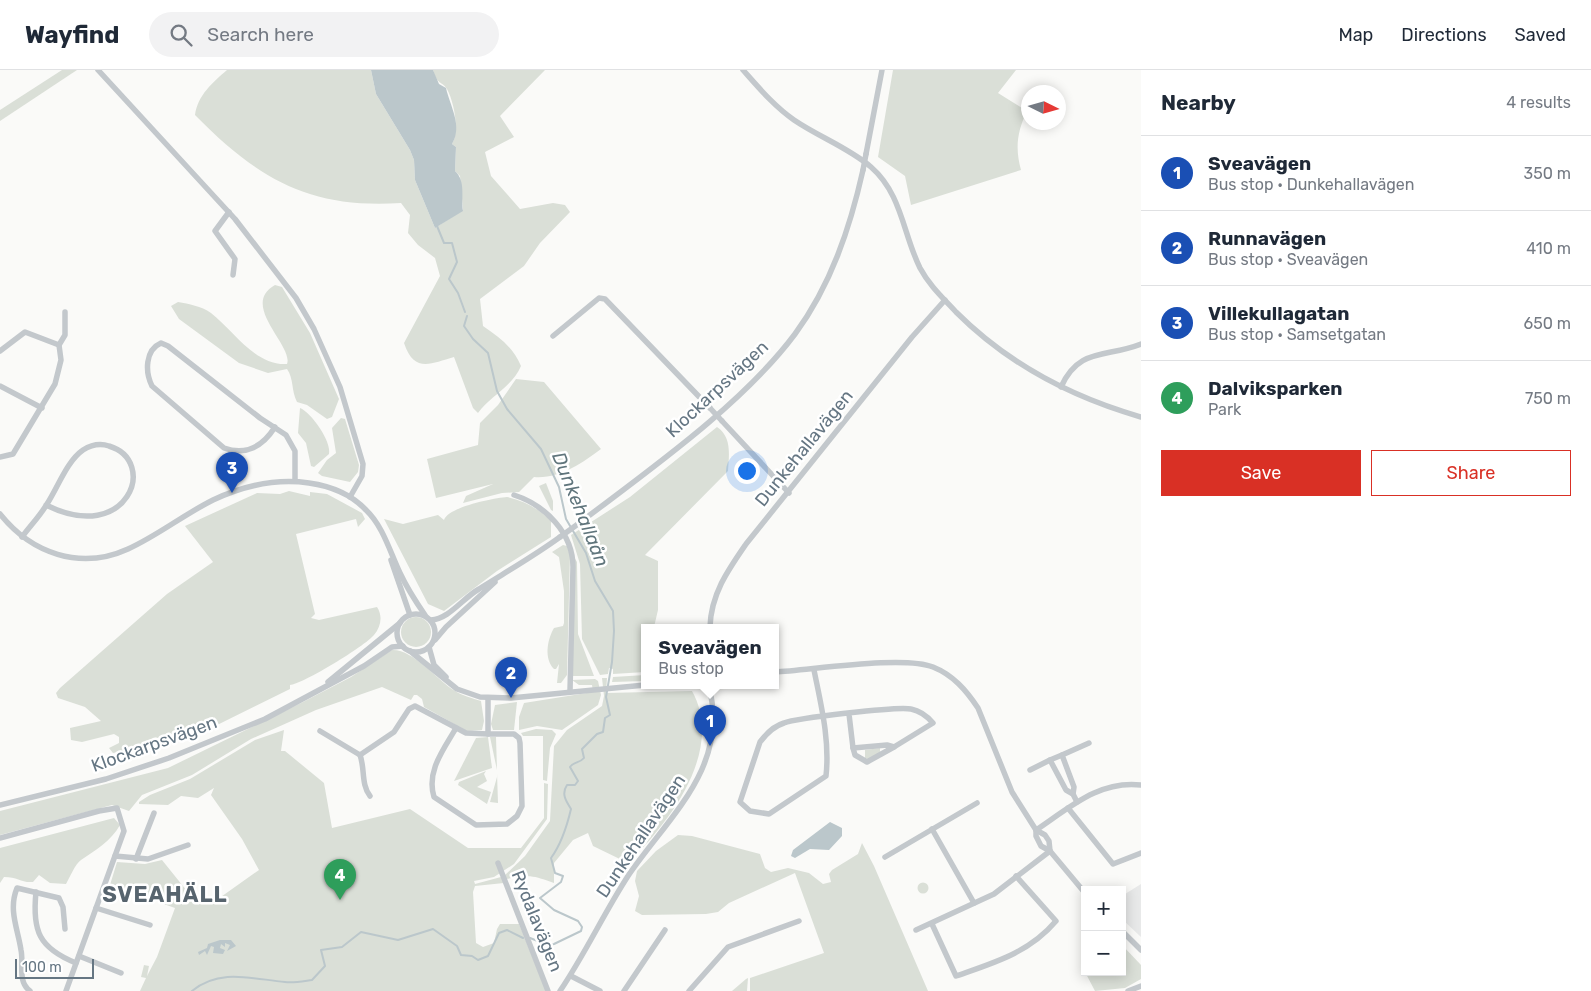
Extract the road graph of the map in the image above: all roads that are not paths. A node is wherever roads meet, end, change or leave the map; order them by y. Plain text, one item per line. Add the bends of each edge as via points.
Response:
1 (98, 70) edge
2 (743, 70) edge
3 (882, 70) edge
4 (229, 212) junction
5 (233, 275) dead end
6 (945, 300) junction
7 (65, 312) dead end
8 (553, 336) dead end
9 (1141, 344) edge
10 (59, 345) junction
11 (0, 351) edge
12 (0, 386) edge
13 (1061, 387) junction
14 (42, 408) junction
15 (1141, 417) edge
16 (275, 428) junction
17 (0, 457) edge
18 (295, 481) junction
19 (789, 493) junction
20 (514, 495) dead end
21 (350, 497) junction
22 (46, 505) junction
23 (0, 514) edge
24 (383, 534) junction
25 (22, 537) junction
26 (502, 576) junction
27 (410, 615) junction
28 (425, 615) junction
29 (431, 620) junction
30 (400, 622) junction
31 (710, 624) edge
32 (431, 645) junction
33 (403, 646) junction
34 (410, 651) junction
35 (814, 670) junction
36 (779, 672) edge
37 (641, 685) edge
38 (709, 689) edge
39 (570, 691) junction
40 (313, 695) junction
41 (480, 697) junction
42 (488, 698) junction
43 (849, 714) junction
44 (824, 717) junction
45 (456, 728) junction
46 (320, 731) dead end
47 (488, 734) junction
48 (1089, 743) dead end
49 (894, 747) junction
50 (853, 748) junction
51 (360, 755) junction
52 (1062, 755) junction
53 (1050, 760) junction
54 (1030, 770) dead end
55 (1141, 785) edge
56 (1073, 794) junction
57 (370, 796) dead end
58 (1077, 802) junction
59 (977, 803) dead end
60 (0, 805) edge
61 (1068, 808) junction
62 (154, 813) dead end
63 (932, 829) junction
64 (1036, 830) junction
65 (0, 838) edge
66 (188, 846) dead end
67 (1050, 851) junction
68 (1141, 853) edge
69 (115, 856) junction
70 (885, 857) dead end
71 (136, 859) junction
72 (498, 863) dead end
73 (1016, 876) junction
74 (1081, 888) edge
75 (36, 892) junction
76 (974, 902) junction
77 (96, 908) junction
78 (799, 921) dead end
79 (932, 924) junction
80 (150, 925) dead end
81 (65, 929) dead end
82 (665, 930) dead end
83 (916, 930) dead end
84 (1126, 935) edge
85 (1141, 950) edge
86 (78, 956) junction
87 (76, 963) junction
88 (121, 973) dead end
89 (570, 976) junction
90 (1141, 986) edge
91 (30, 991) edge
92 (66, 991) edge
93 (548, 991) edge
94 (560, 991) edge
95 (600, 991) edge
96 (624, 991) edge
97 (689, 991) edge
98 (1128, 991) edge

1 - 4 street
2 - 6 street via 772,102 794,120 872,168 899,206 921,269
3 - 26 street, Klockarpsvägen, bridge via 856,203 838,254 795,333 753,381 721,410 578,524
4 - 5 street via 215,231 235,259
4 - 21 street via 296,298 328,359 352,420 363,464 362,476
6 - 13 street via 968,324 1002,351
6 - 19 street, Dunkehallavägen
7 - 10 street via 65,335
8 - 19 street, bridge via 599,298 605,299
9 - 13 street via 1083,359 1074,364
10 - 11 street via 25,332
10 - 14 street via 58,377
12 - 14 street
13 - 15 street
14 - 17 street via 13,454
16 - 16 street via 266,440 252,449 224,448 152,386 147,372 157,344 164,343
16 - 18 street via 289,438 295,451
18 - 21 street via 328,487
18 - 25 street via 262,484 232,493 201,506 137,545 100,558 60,556
19 - 31 street, Dunkehallavägen via 727,571 713,605
20 - 39 street via 544,511 572,548
21 - 24 street via 367,510
22 - 22 street via 74,459 86,448 99,444 112,447 122,453 131,467 132,485 127,498 106,514 82,517
22 - 25 street
23 - 25 street
24 - 27 street
24 - 28 street
26 - 29 street via 478,589 440,619
26 - 32 street
27 - 28 street
27 - 30 street
28 - 29 street
29 - 32 street via 435,633
30 - 33 street via 398,635
30 - 40 street
32 - 34 street via 420,651
32 - 41 street via 434,665 442,674
33 - 34 street
33 - 40 street via 392,647
34 - 41 street via 457,689
35 - 36 street
35 - 44 street
35 - 64 street via 908,662 931,666 951,677 978,708 1012,792
37 - 39 street
38 - 89 street, Dunkehallavägen via 712,729 705,764 675,816 627,878
39 - 42 street
40 - 60 street, Klockarpsvägen via 169,758 106,779
41 - 42 street
42 - 47 street
43 - 44 street
43 - 49 street via 909,708 925,715 933,723
43 - 50 street
44 - 44 street via 826,776 769,814 757,813 744,806 740,802 755,752 766,735 785,722
45 - 47 street via 472,734
45 - 47 street via 433,772 434,797 476,825 502,826 517,816 522,806 520,743 514,734
45 - 51 street via 411,706 394,732
46 - 51 street
48 - 52 street
49 - 50 street
49 - 50 street via 867,762 855,755
51 - 57 street via 365,790
52 - 53 street
52 - 56 street via 1074,787
53 - 54 street
53 - 56 street via 1066,790
55 - 58 street via 1107,787
56 - 58 street
58 - 61 street
59 - 63 street
61 - 64 street
61 - 68 street via 1114,864
62 - 71 street
63 - 70 street
63 - 76 street
64 - 67 street via 1037,840
65 - 69 street via 117,808 124,831
66 - 71 street via 161,856
67 - 73 street
67 - 74 street
69 - 71 street
69 - 77 street
72 - 93 street, Rydalavägen
73 - 76 street via 994,894
73 - 79 street via 1056,921 1034,942 1015,954 956,976
75 - 81 street via 56,897 62,902
75 - 87 street via 35,914 42,940 55,953
75 - 91 street via 17,888 13,916 22,954 22,976
76 - 79 street
77 - 80 street
77 - 86 street
78 - 97 street via 728,947
79 - 83 street
82 - 96 street
84 - 85 street
86 - 87 street
86 - 88 street
87 - 92 street
89 - 94 street, Dunkehallavägen
89 - 95 street
90 - 98 street

